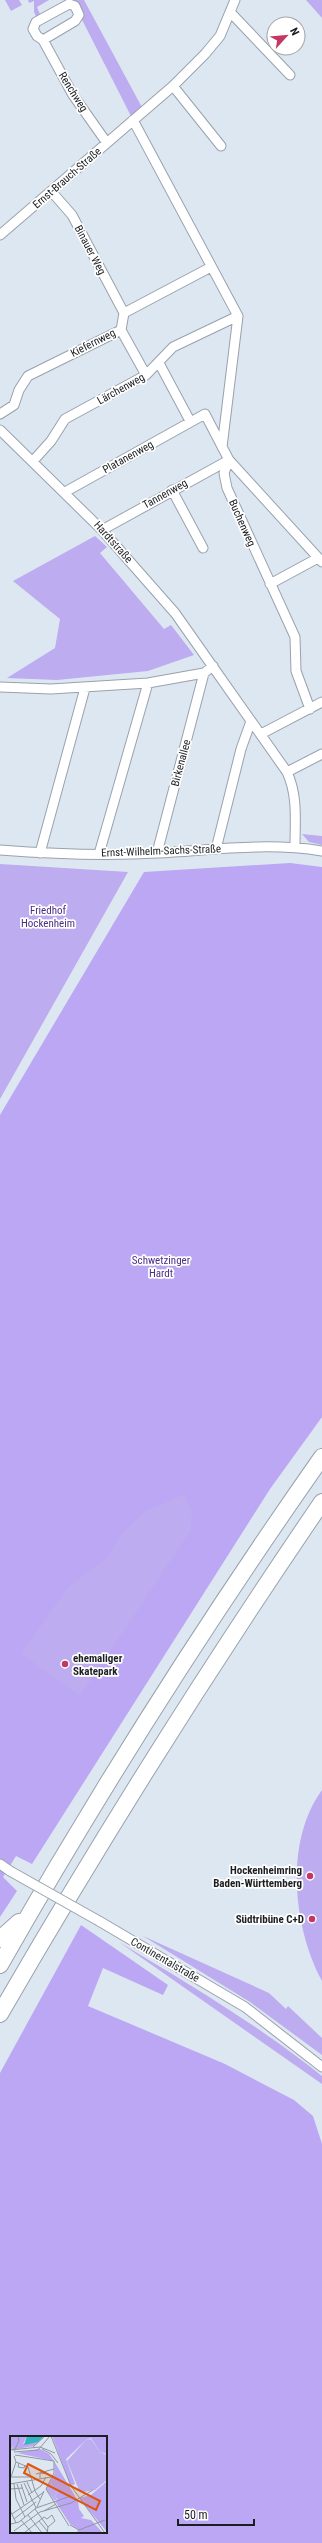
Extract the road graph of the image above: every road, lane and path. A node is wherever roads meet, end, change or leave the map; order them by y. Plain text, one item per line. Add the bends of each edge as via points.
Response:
1 (235, 0) edge
2 (231, 13) junction
3 (43, 40) junction
4 (290, 75) dead end
5 (173, 86) junction
6 (133, 120) junction
7 (107, 143) junction
8 (221, 146) dead end
9 (51, 191) junction
10 (0, 235) edge
11 (210, 267) junction
12 (124, 313) junction
13 (238, 316) junction
14 (121, 330) junction
15 (159, 364) junction
16 (146, 375) junction
17 (0, 414) edge
18 (190, 421) junction
19 (0, 430) edge
20 (222, 447) junction
21 (229, 460) junction
22 (33, 461) junction
23 (172, 490) junction
24 (65, 492) junction
25 (102, 530) junction
26 (203, 548) dead end
27 (320, 560) edge
28 (270, 584) junction
29 (213, 666) junction
30 (204, 673) junction
31 (148, 683) junction
32 (0, 687) edge
33 (85, 688) junction
34 (322, 702) edge
35 (310, 709) junction
36 (251, 721) junction
37 (261, 734) junction
38 (322, 754) edge
39 (287, 772) junction
40 (295, 846) junction
41 (216, 849) junction
42 (0, 850) edge
43 (322, 850) edge
44 (40, 853) junction
45 (157, 853) junction
46 (100, 854) junction
47 (322, 1456) edge
48 (322, 1502) edge
49 (0, 1864) edge
50 (31, 1911) junction
51 (0, 1939) edge
52 (0, 1965) edge
53 (0, 2014) edge
54 (322, 2066) edge

1 - 2 street, Ernst-Brauch-Straße
2 - 4 street
2 - 5 street, Ernst-Brauch-Straße via 220,36
3 - 3 street, Renchweg via 75,21 79,15 75,6 69,4 36,22 33,29
3 - 7 street, Renchweg via 73,95
5 - 6 street, Ernst-Brauch-Straße
5 - 8 street
6 - 7 street, Ernst-Brauch-Straße
6 - 11 street
7 - 9 street, Ernst-Brauch-Straße
9 - 10 street, Ernst-Brauch-Straße
9 - 12 street, Binauer Weg via 72,215
11 - 12 street
11 - 13 street
12 - 14 street, Kiefernweg
13 - 15 street, Lärchenweg via 173,346
13 - 20 street
14 - 16 street
14 - 17 street, Kiefernweg via 28,376 19,390 14,405
15 - 16 street, Lärchenweg
15 - 18 street
16 - 22 street, Lärchenweg via 65,419 51,442
18 - 20 street via 205,414
18 - 24 street, Platanenweg
19 - 22 street, Hardtstraße
20 - 21 street
21 - 23 street, Tannenweg
21 - 27 street
21 - 28 street, Buchenweg via 224,473 227,488
22 - 24 street, Hardtstraße
23 - 25 street, Tannenweg
23 - 26 street
24 - 25 street, Hardtstraße
25 - 29 street, Hardtstraße via 175,613
27 - 28 street
28 - 35 street, Buchenweg via 295,637 296,671
29 - 30 street
29 - 36 street
30 - 31 street
30 - 45 street, Birkenallee
31 - 33 street
31 - 46 street
32 - 33 street
33 - 44 street
34 - 35 street
35 - 37 street
36 - 37 street
36 - 41 street via 239,756
37 - 39 street
38 - 39 street
39 - 40 street via 296,796
40 - 41 street, Ernst-Wilhelm-Sachs-Straße
40 - 43 street, Ernst-Wilhelm-Sachs-Straße
41 - 45 street, Ernst-Wilhelm-Sachs-Straße
42 - 44 street, Ernst-Wilhelm-Sachs-Straße
44 - 46 street, Ernst-Wilhelm-Sachs-Straße
45 - 46 street, Ernst-Wilhelm-Sachs-Straße
47 - 50 highway via 184,1662
48 - 53 highway via 139,1782
49 - 54 street, Continentalstraße, bridge via 245,2007
50 - 51 highway
50 - 52 highway

